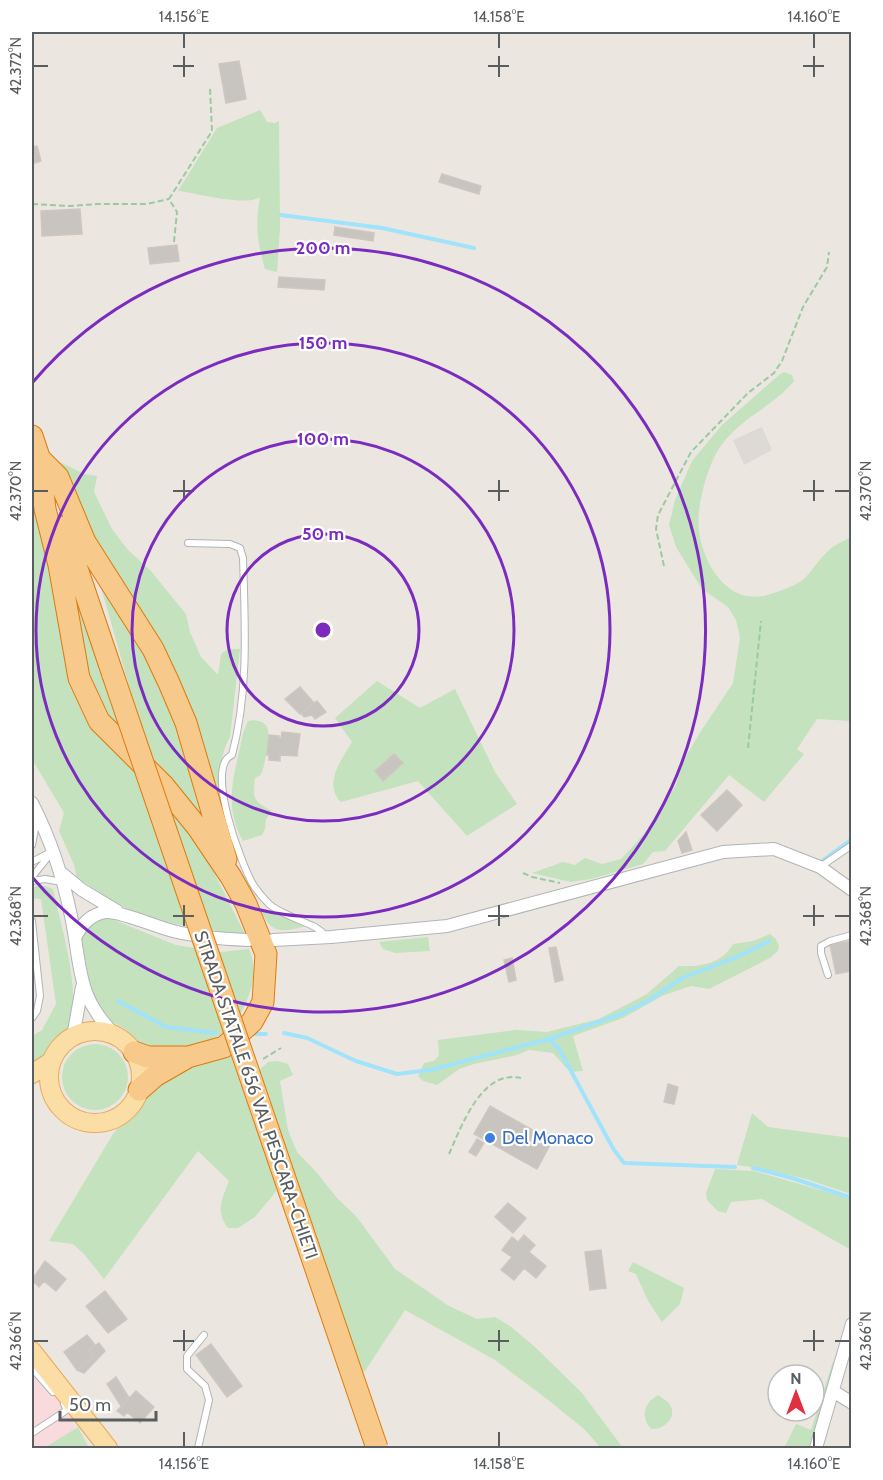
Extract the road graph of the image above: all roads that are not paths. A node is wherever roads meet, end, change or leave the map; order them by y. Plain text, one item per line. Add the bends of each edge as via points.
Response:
1 (32, 436) edge
2 (39, 458) junction
3 (188, 543) dead end
4 (32, 803) edge
5 (37, 816) junction
6 (32, 845) edge
7 (852, 845) edge
8 (52, 852) junction
9 (32, 862) edge
10 (820, 867) junction
11 (61, 876) junction
12 (231, 877) junction
13 (32, 879) edge
14 (852, 890) edge
15 (126, 916) junction
16 (32, 921) edge
17 (852, 935) edge
18 (75, 938) junction
19 (324, 938) junction
20 (248, 940) dead end
21 (273, 940) dead end
22 (828, 975) dead end
23 (82, 986) junction
24 (32, 1018) edge
25 (73, 1037) junction
26 (117, 1037) junction
27 (134, 1052) junction
28 (188, 1057) junction
29 (52, 1061) junction
30 (32, 1074) edge
31 (32, 1086) edge
32 (139, 1090) junction
33 (53, 1096) junction
34 (852, 1324) edge
35 (204, 1335) dead end
36 (32, 1351) edge
37 (32, 1368) edge
38 (833, 1391) junction
39 (852, 1403) edge
40 (32, 1432) edge
41 (108, 1449) edge
42 (198, 1449) edge
43 (377, 1449) edge
44 (816, 1449) edge

1 - 2 highway, STRADA STATALE 656 VAL PESCARA-CHIETI
2 - 12 highway via 58,477 84,542 153,649 169,683 186,723
2 - 12 highway via 45,508 78,678 85,696 99,721 164,786 198,828
2 - 43 highway, STRADA STATALE 656 VAL PESCARA-CHIETI, bridge
3 - 19 lane via 230,544 240,548 243,558 244,686 232,755 223,763 222,786 237,846 254,885 270,905 315,927
4 - 5 street
5 - 6 lane
5 - 8 street
7 - 10 lane
8 - 9 lane
8 - 11 street
8 - 13 lane
10 - 14 street
10 - 19 street via 774,849 723,852 447,926
11 - 13 lane
11 - 15 street
11 - 18 street
12 - 28 highway via 266,954 263,1002 252,1022 224,1047
15 - 18 street via 95,915
15 - 20 street via 177,932
16 - 24 lane via 40,996
17 - 22 lane via 821,946
18 - 23 street
19 - 21 street
23 - 25 street
23 - 26 street via 102,1022
25 - 26 main road via 103,1032
25 - 29 main road
26 - 27 main road
27 - 28 highway via 148,1057
27 - 32 main road via 140,1064
28 - 32 highway
29 - 30 main road
29 - 33 main road
31 - 33 main road
32 - 33 main road via 121,1115 98,1122 75,1118
34 - 38 street
35 - 42 lane via 187,1356 187,1369 205,1386 209,1400
36 - 41 main road
37 - 40 lane via 67,1410
38 - 39 street
38 - 44 street

